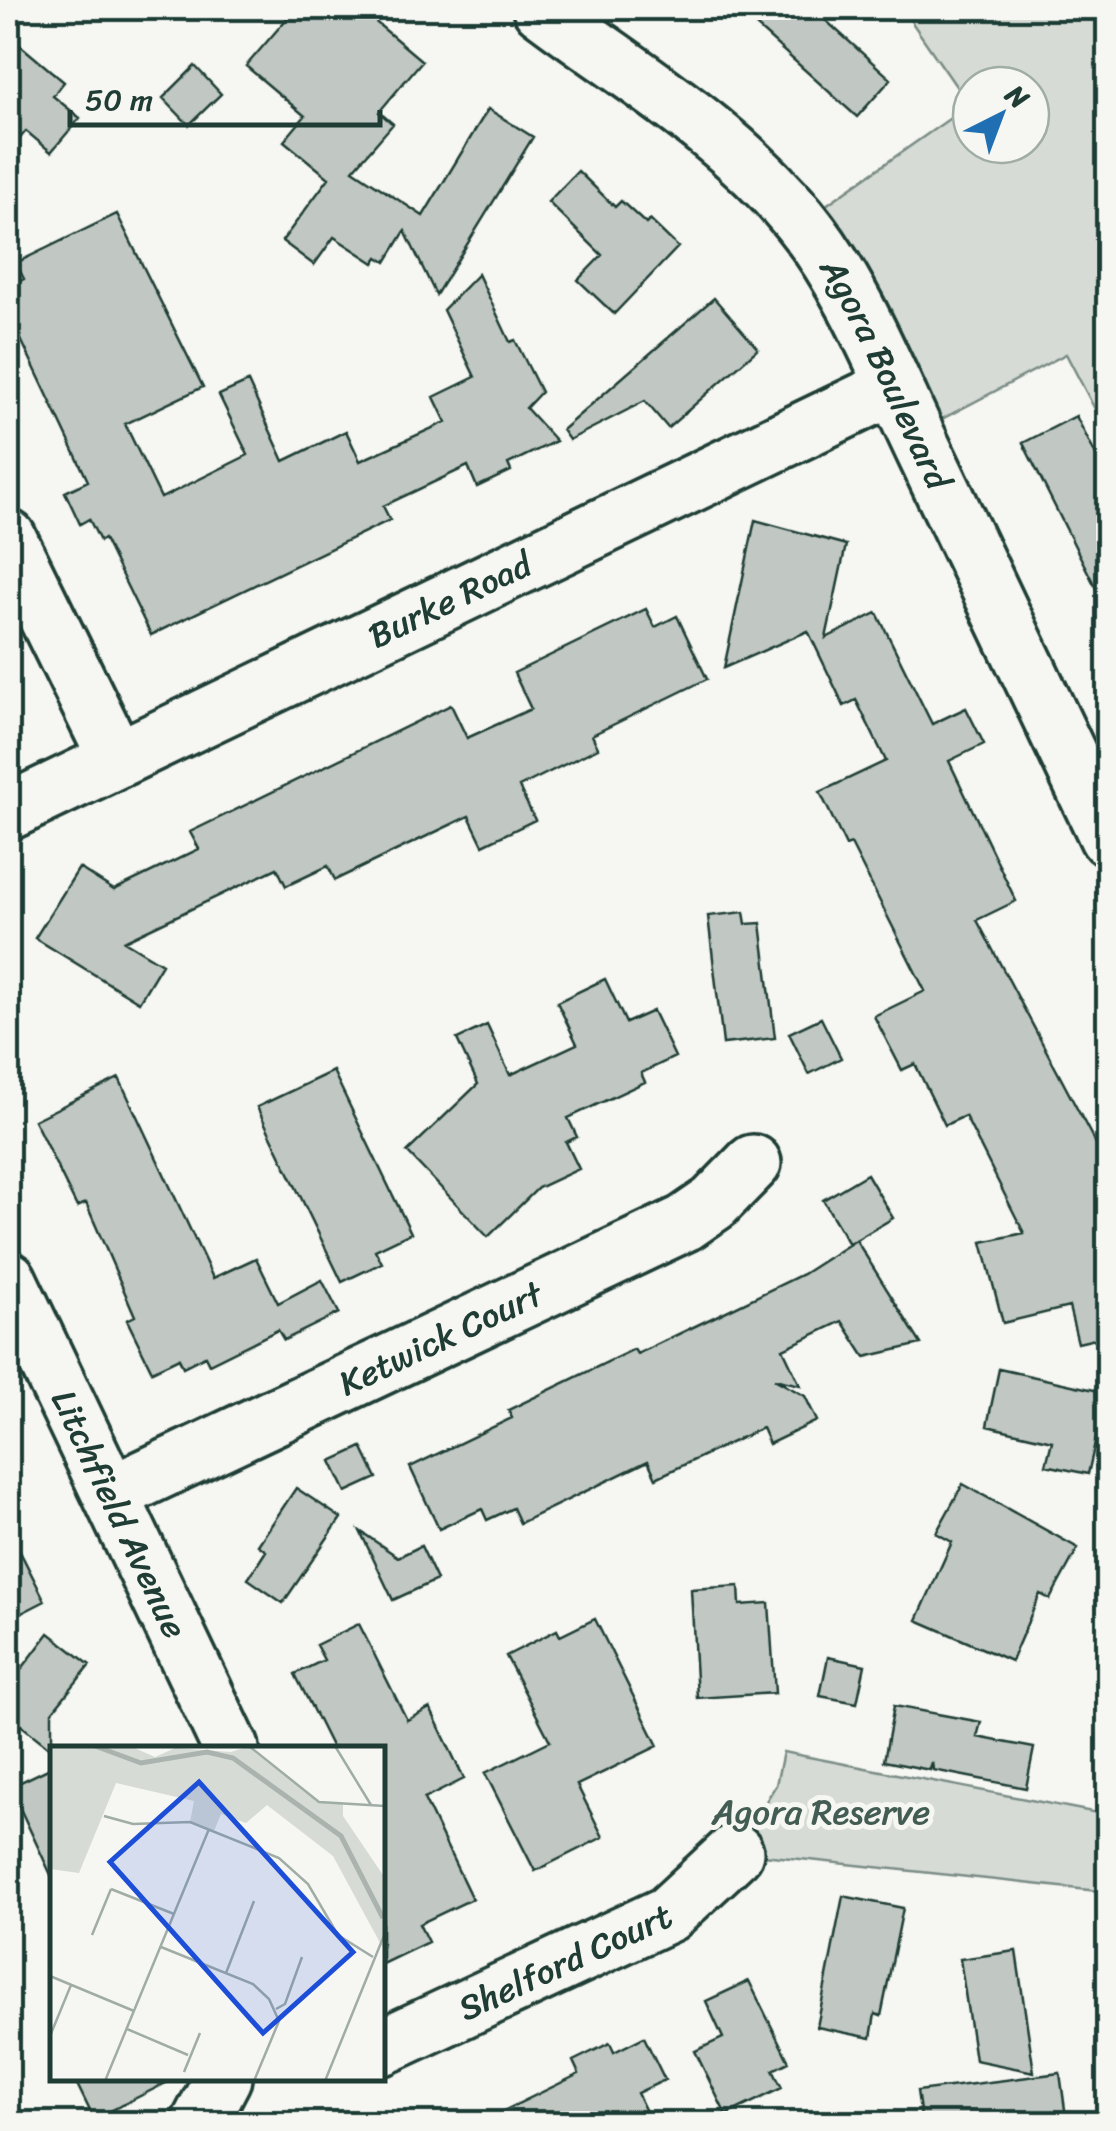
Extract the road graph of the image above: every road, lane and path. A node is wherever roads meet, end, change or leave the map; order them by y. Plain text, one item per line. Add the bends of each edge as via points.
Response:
1 (541, 8) edge
2 (892, 387) junction
3 (8, 538) edge
4 (116, 758) junction
5 (8, 812) edge
6 (1108, 838) edge
7 (753, 1164) dead end
8 (8, 1279) edge
9 (113, 1493) junction
10 (231, 1746) edge
11 (735, 1852) dead end
12 (385, 2046) edge
13 (221, 2081) edge
14 (199, 2124) edge

1 - 2 street, Agora Boulevard via 694,115 776,193 838,278
2 - 4 street, Burke Road
2 - 6 street, Agora Boulevard
3 - 4 street
4 - 5 street, Burke Road
7 - 9 street, Ketwick Court via 685,1223
8 - 9 street, Litchfield Avenue
9 - 10 street, Litchfield Avenue
11 - 12 street, Shelford Court via 668,1914
13 - 14 street

